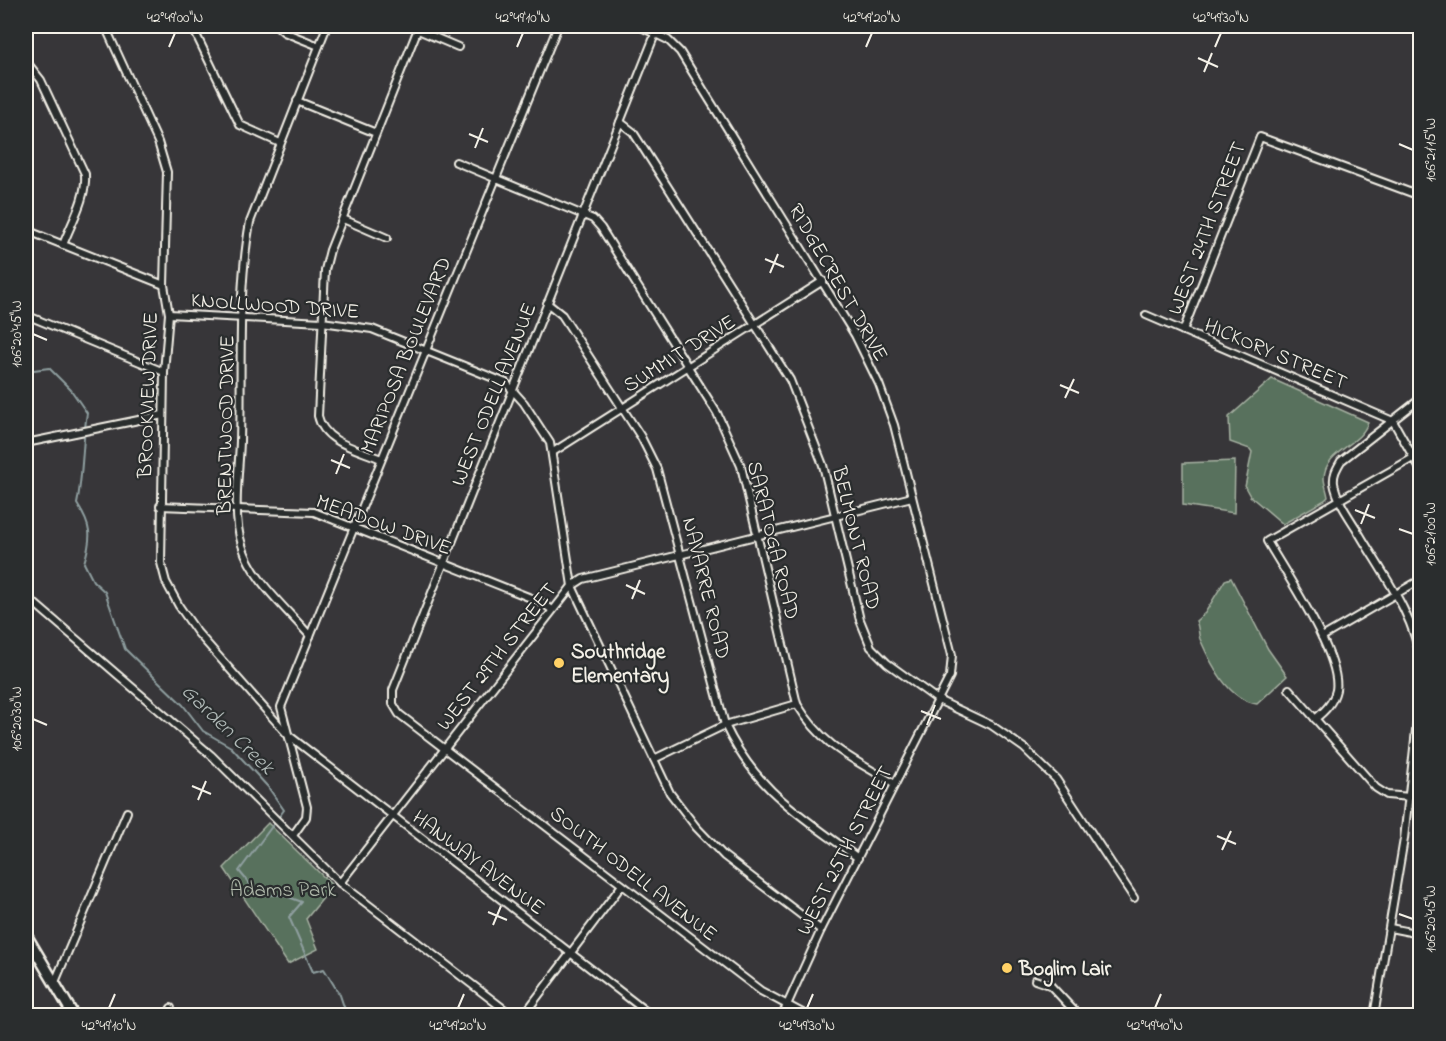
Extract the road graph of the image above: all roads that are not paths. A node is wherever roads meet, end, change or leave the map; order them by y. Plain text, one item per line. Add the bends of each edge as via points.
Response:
1 (105, 26) edge
2 (192, 26) edge
3 (277, 26) edge
4 (327, 26) edge
5 (558, 26) edge
6 (639, 26) edge
7 (418, 28) edge
8 (656, 33) junction
9 (320, 46) junction
10 (458, 47) dead end
11 (26, 61) edge
12 (297, 101) junction
13 (620, 122) junction
14 (376, 133) junction
15 (280, 143) junction
16 (456, 162) dead end
17 (496, 179) junction
18 (1420, 196) edge
19 (582, 215) junction
20 (343, 219) junction
21 (26, 230) edge
22 (387, 238) dead end
23 (63, 245) junction
24 (823, 281) junction
25 (164, 285) junction
26 (547, 303) junction
27 (169, 314) junction
28 (26, 315) edge
29 (1146, 315) dead end
30 (243, 320) junction
31 (322, 322) junction
32 (755, 324) junction
33 (1183, 331) junction
34 (425, 351) junction
35 (688, 366) junction
36 (164, 372) junction
37 (513, 390) junction
38 (1420, 399) edge
39 (621, 409) junction
40 (163, 415) junction
41 (1393, 421) junction
42 (26, 443) edge
43 (553, 452) junction
44 (1413, 458) junction
45 (381, 459) junction
46 (1420, 470) edge
47 (912, 497) junction
48 (1339, 499) junction
49 (160, 506) junction
50 (238, 509) junction
51 (833, 516) junction
52 (354, 527) junction
53 (758, 536) junction
54 (681, 554) junction
55 (444, 563) junction
56 (1420, 580) edge
57 (572, 586) junction
58 (1395, 594) junction
59 (26, 596) edge
60 (551, 609) junction
61 (310, 636) junction
62 (1322, 637) junction
63 (1420, 661) edge
64 (1289, 689) dead end
65 (1420, 694) edge
66 (938, 700) junction
67 (797, 704) junction
68 (1315, 719) junction
69 (724, 725) junction
70 (287, 734) junction
71 (445, 748) junction
72 (654, 759) junction
73 (895, 784) junction
74 (1410, 797) junction
75 (127, 812) dead end
76 (393, 816) junction
77 (294, 834) junction
78 (858, 858) junction
79 (340, 882) junction
80 (622, 885) junction
81 (1134, 898) dead end
82 (1390, 928) junction
83 (821, 930) junction
84 (1420, 934) edge
85 (26, 935) edge
86 (572, 952) junction
87 (1035, 980) dead end
88 (55, 982) junction
89 (786, 1006) junction
90 (171, 1008) dead end
91 (74, 1016) edge
92 (167, 1016) edge
93 (513, 1016) edge
94 (523, 1016) edge
95 (652, 1016) edge
96 (782, 1016) edge
97 (808, 1016) edge
98 (1079, 1016) edge
99 (1374, 1016) edge

1 - 25 street, BROOKVIEW DRIVE via 158,142 167,172
2 - 15 street via 240,125
3 - 9 street
4 - 9 street, BRENTWOOD DRIVE
5 - 17 street, MARIPOSA BOULEVARD
6 - 8 street, RIDGECREST DRIVE
7 - 10 street
7 - 14 street
8 - 13 street, WEST ODELL AVENUE
8 - 24 street, RIDGECREST DRIVE via 680,52
9 - 12 street, BRENTWOOD DRIVE
11 - 23 street via 41,80 85,174 82,198
12 - 14 street
12 - 15 street, BRENTWOOD DRIVE
13 - 19 street, WEST ODELL AVENUE
13 - 32 street, BELMONT ROAD via 633,132
14 - 20 street
15 - 30 street, BRENTWOOD DRIVE via 250,222
16 - 17 street, SARATOGA ROAD
17 - 19 street, SARATOGA ROAD
17 - 34 street, MARIPOSA BOULEVARD
18 - 33 street, WEST 24TH STREET via 1260,136
19 - 26 street, WEST ODELL AVENUE
19 - 35 street, SARATOGA ROAD via 593,219 600,228
20 - 22 street
20 - 31 street via 325,270
21 - 23 street
23 - 25 street
24 - 32 street, SUMMIT DRIVE
24 - 47 street, RIDGECREST DRIVE via 879,384
25 - 27 street, BROOKVIEW DRIVE
26 - 37 street, WEST ODELL AVENUE
26 - 39 street, NAVARRE ROAD via 562,315
27 - 30 street, KNOLLWOOD DRIVE
27 - 36 street, BROOKVIEW DRIVE
28 - 36 street
29 - 33 street, HICKORY STREET
30 - 31 street, KNOLLWOOD DRIVE
30 - 50 street, BRENTWOOD DRIVE
31 - 34 street, KNOLLWOOD DRIVE via 372,329
31 - 45 street via 320,424 331,438
32 - 35 street, SUMMIT DRIVE
32 - 51 street, BELMONT ROAD via 790,380 805,416 823,465
33 - 41 street, HICKORY STREET
34 - 37 street, KNOLLWOOD DRIVE via 506,383
34 - 45 street, MARIPOSA BOULEVARD
35 - 39 street, SUMMIT DRIVE
35 - 53 street, SARATOGA ROAD via 717,412 741,466
36 - 40 street, BROOKVIEW DRIVE
37 - 43 street, KNOLLWOOD DRIVE
37 - 55 street, WEST ODELL AVENUE
38 - 41 street
39 - 43 street, SUMMIT DRIVE
39 - 54 street, NAVARRE ROAD via 657,469
40 - 42 street
40 - 49 street, BROOKVIEW DRIVE
41 - 44 street
41 - 48 street via 1341,461 1334,481
43 - 57 street, KNOLLWOOD DRIVE
44 - 46 street
44 - 48 street
45 - 52 street, MARIPOSA BOULEVARD
47 - 51 street, WEST 29TH STREET
47 - 66 street, RIDGECREST DRIVE via 952,655 950,676
48 - 58 street
48 - 62 street via 1267,541
49 - 50 street, MEADOW DRIVE
49 - 70 street, BROOKVIEW DRIVE via 161,563 179,606 197,632
50 - 52 street, MEADOW DRIVE via 314,512
50 - 61 street, BRENTWOOD DRIVE via 241,543 253,570
51 - 53 street, WEST 29TH STREET
51 - 66 street, BELMONT ROAD via 860,620 871,647
52 - 55 street, MEADOW DRIVE
52 - 61 street, MARIPOSA BOULEVARD
53 - 54 street, WEST 29TH STREET
53 - 67 street, SARATOGA ROAD
54 - 57 street, WEST 29TH STREET via 583,579
54 - 69 street, NAVARRE ROAD
55 - 60 street, MEADOW DRIVE
55 - 71 street, WEST ODELL AVENUE via 393,690 393,704 399,714
56 - 58 street
57 - 60 street, WEST 29TH STREET
57 - 72 street, KNOLLWOOD DRIVE
58 - 62 street
58 - 63 street via 1415,636
59 - 77 street via 211,754
60 - 71 street, WEST 29TH STREET
61 - 70 street, MARIPOSA BOULEVARD via 281,707
62 - 68 street via 1334,664 1336,688 1333,700
64 - 68 street
65 - 74 street
66 - 73 street, WEST 25TH STREET
66 - 81 street, BELMONT ROAD via 991,725 1024,748 1056,779
67 - 69 street
67 - 73 street, SARATOGA ROAD via 811,728 827,743
68 - 74 street via 1376,788 1387,795
69 - 72 street
69 - 78 street, NAVARRE ROAD via 746,764 764,785
70 - 76 street, HANWAY AVENUE
70 - 77 street, MARIPOSA BOULEVARD via 307,807 306,818
71 - 76 street, WEST 29TH STREET
71 - 80 street, SOUTH ODELL AVENUE
72 - 83 street, KNOLLWOOD DRIVE via 670,793 708,841
73 - 78 street, WEST 25TH STREET
74 - 82 street
75 - 88 street
76 - 79 street, WEST 29TH STREET
76 - 86 street, HANWAY AVENUE
77 - 79 street
78 - 83 street, WEST 25TH STREET
79 - 93 street
80 - 86 street
80 - 89 street, SOUTH ODELL AVENUE via 760,991
82 - 84 street
82 - 99 street
83 - 89 street, WEST 25TH STREET
85 - 88 main road
86 - 94 street
86 - 95 street, HANWAY AVENUE
87 - 98 street via 1050,985
88 - 91 main road
89 - 96 street, WEST 25TH STREET
89 - 97 street, SOUTH ODELL AVENUE
90 - 92 street

